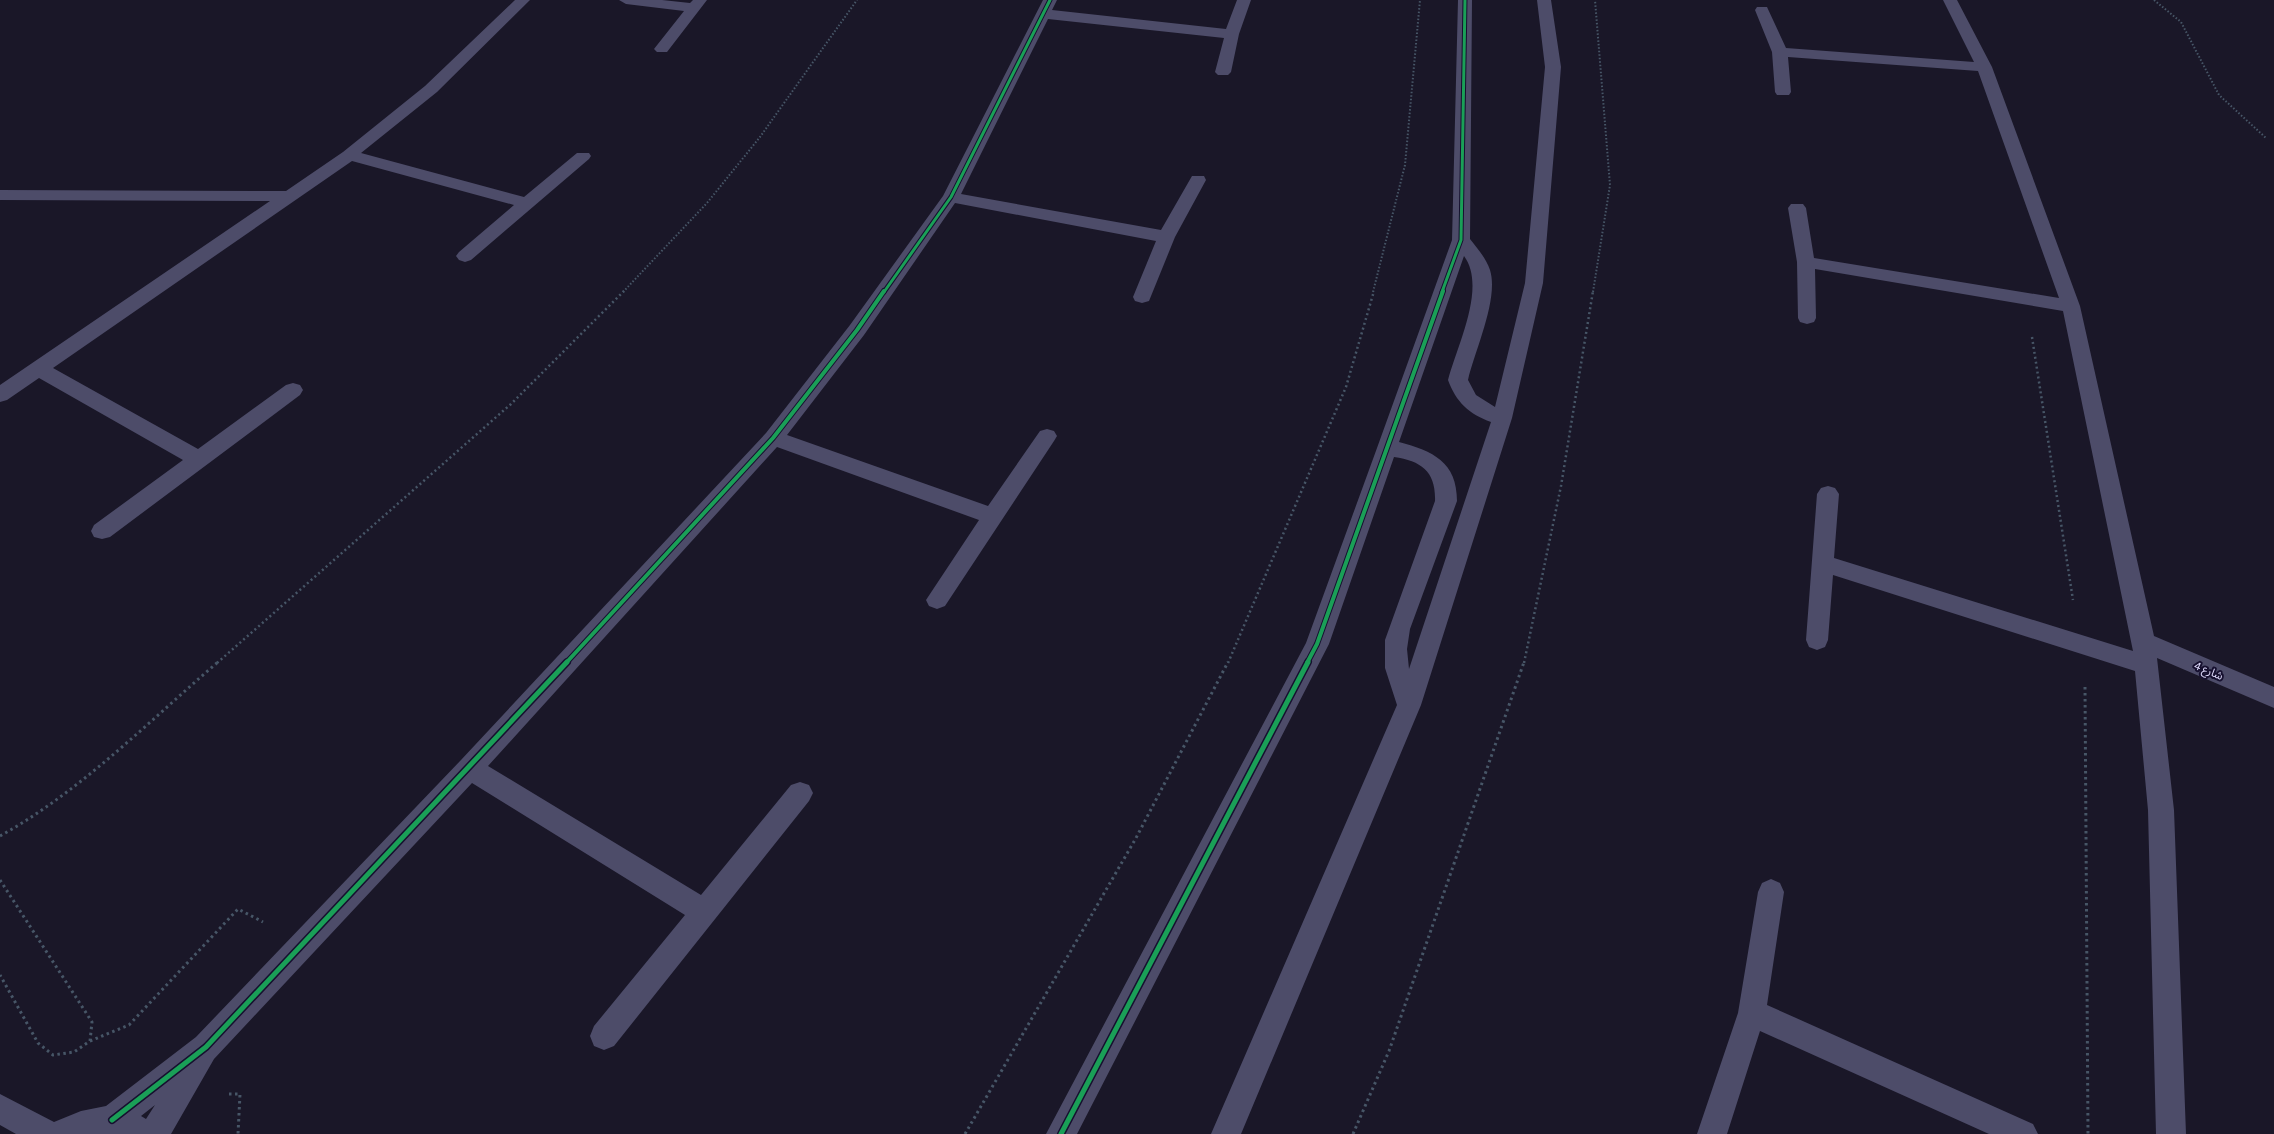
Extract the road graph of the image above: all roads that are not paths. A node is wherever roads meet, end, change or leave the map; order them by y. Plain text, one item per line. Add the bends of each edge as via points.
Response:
1 (523, 0) edge
2 (626, 0) edge
3 (1244, 0) edge
4 (1465, 0) edge
5 (1544, 0) edge
6 (1950, 0) edge
7 (697, 4) edge
8 (1047, 7) edge
9 (1762, 10) dead end
10 (1232, 34) junction
11 (662, 49) dead end
12 (1780, 52) junction
13 (1984, 67) junction
14 (1223, 72) dead end
15 (1783, 92) dead end
16 (350, 155) junction
17 (583, 156) dead end
18 (1198, 180) dead end
19 (0, 195) edge
20 (290, 196) junction
21 (951, 197) junction
22 (526, 203) junction
23 (1796, 208) dead end
24 (1166, 237) junction
25 (1461, 240) junction
26 (465, 256) dead end
27 (1806, 262) junction
28 (1142, 297) dead end
29 (2071, 306) junction
30 (1807, 318) dead end
31 (38, 369) junction
32 (293, 390) dead end
33 (0, 395) edge
34 (1502, 418) junction
35 (1047, 436) dead end
36 (773, 438) junction
37 (1387, 448) junction
38 (198, 459) junction
39 (1828, 494) dead end
40 (994, 517) junction
41 (102, 531) dead end
42 (1823, 563) junction
43 (937, 600) dead end
44 (1817, 640) dead end
45 (2145, 654) junction
46 (2274, 698) edge
47 (1409, 705) junction
48 (470, 768) junction
49 (800, 793) dead end
50 (1771, 892) dead end
51 (704, 912) junction
52 (1752, 1013) junction
53 (604, 1036) dead end
54 (206, 1047) junction
55 (0, 1109) edge
56 (112, 1120) junction
57 (46, 1134) edge
58 (61, 1134) edge
59 (141, 1134) edge
60 (154, 1134) edge
61 (1062, 1134) edge
62 (1226, 1134) edge
63 (1712, 1134) edge
64 (2023, 1134) edge
65 (2171, 1134) edge

1 - 16 street via 430,89
2 - 7 street
3 - 10 street
4 - 25 street
5 - 34 street via 1553,67 1534,283
6 - 13 street
7 - 11 street
8 - 10 street
8 - 21 street
9 - 12 street
10 - 14 street
12 - 13 street
12 - 15 street
13 - 29 street
16 - 20 street
16 - 22 street
17 - 22 street
18 - 24 street
19 - 20 street
20 - 31 street
21 - 24 street
21 - 36 street via 857,330
22 - 26 street
23 - 27 street
24 - 28 street
25 - 34 street via 1481,271 1483,288 1458,380 1469,401 1484,412
25 - 37 street
27 - 29 street
27 - 30 street
29 - 45 street
31 - 33 street
31 - 38 street
32 - 38 street
34 - 47 street
35 - 40 street
36 - 40 street
36 - 48 street
37 - 47 street via 1406,450 1424,458 1438,469 1445,479 1447,490 1446,501 1399,629 1395,647 1395,666 1400,686
37 - 61 street via 1317,644
38 - 41 street
39 - 42 street
40 - 43 street
42 - 44 street
42 - 45 street, شارع 4 via 2080,643
45 - 46 street, شارع 4
45 - 65 street via 2161,810
47 - 62 street
48 - 51 street
48 - 54 street
49 - 51 street
50 - 52 street
51 - 53 street
52 - 63 street
52 - 64 street
54 - 56 street
54 - 60 street
55 - 57 street
56 - 58 street via 83,1124
56 - 59 street via 135,1127

